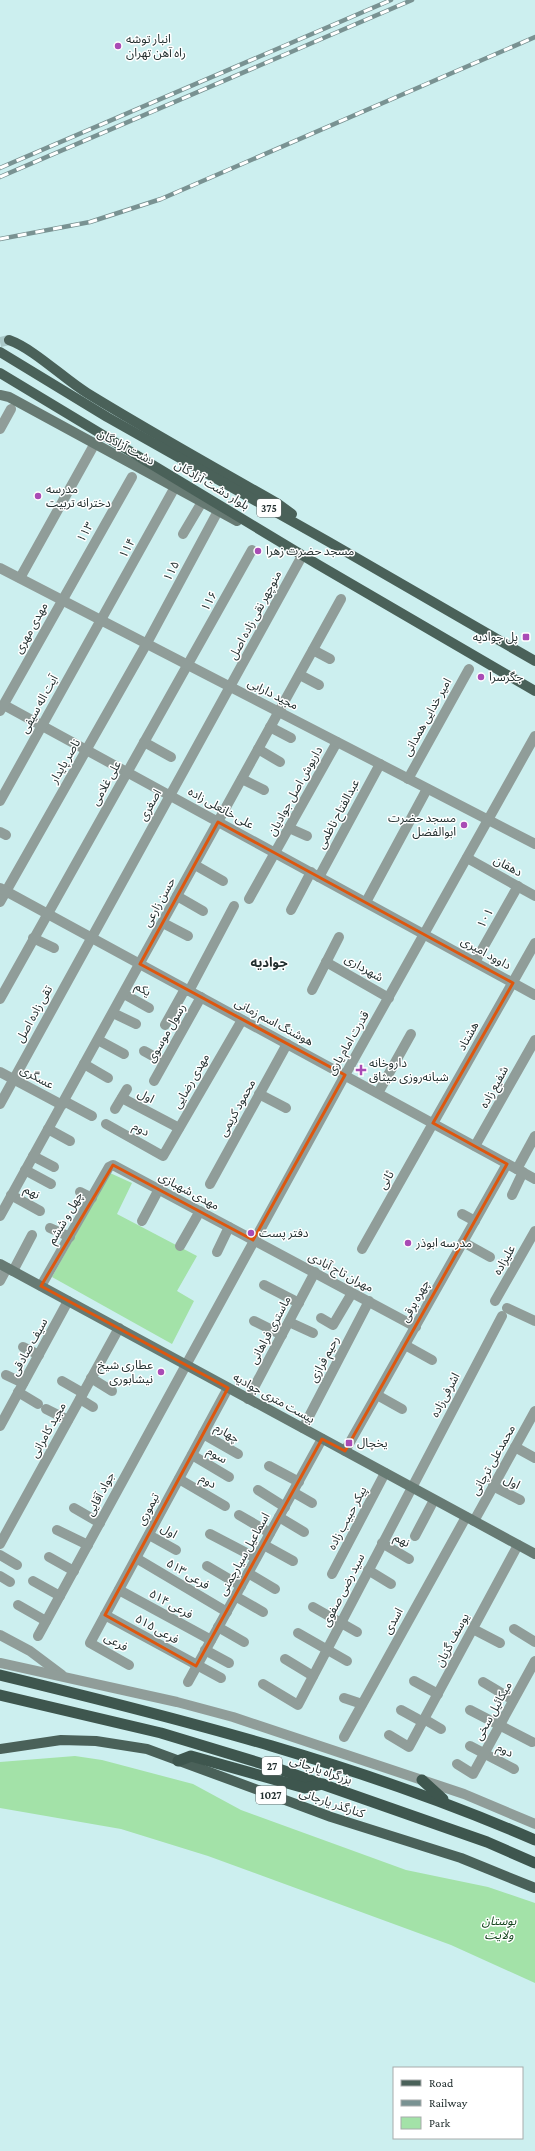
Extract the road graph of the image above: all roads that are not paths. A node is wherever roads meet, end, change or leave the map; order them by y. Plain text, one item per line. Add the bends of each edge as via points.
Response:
1 (9, 340) tunnel mouth
2 (1, 353) edge
3 (0, 373) edge
4 (4, 396) edge
5 (10, 409) dead end
6 (0, 428) edge
7 (94, 445) junction
8 (132, 477) dead end
9 (174, 487) junction
10 (202, 502) junction
11 (218, 511) junction
12 (183, 534) dead end
13 (329, 542) junction
14 (252, 550) dead end
15 (302, 556) junction
16 (317, 564) junction
17 (0, 568) edge
18 (20, 578) junction
19 (62, 600) junction
20 (341, 600) dead end
21 (101, 620) junction
22 (147, 644) junction
23 (313, 650) junction
24 (330, 659) dead end
25 (535, 661) edge
26 (188, 665) junction
27 (469, 669) dead end
28 (300, 675) junction
29 (319, 686) dead end
30 (231, 687) junction
31 (535, 691) edge
32 (2, 708) edge
33 (278, 712) junction
34 (42, 726) junction
35 (270, 728) junction
36 (535, 736) edge
37 (291, 738) dead end
38 (144, 742) junction
39 (337, 742) junction
40 (258, 749) junction
41 (86, 750) junction
42 (171, 757) dead end
43 (280, 762) dead end
44 (380, 764) junction
45 (127, 772) junction
46 (242, 779) junction
47 (408, 779) junction
48 (427, 788) junction
49 (264, 790) dead end
50 (170, 796) junction
51 (0, 801) edge
52 (488, 820) junction
53 (218, 822) junction
54 (289, 828) junction
55 (307, 836) dead end
56 (535, 844) edge
57 (275, 853) junction
58 (467, 858) junction
59 (195, 865) junction
60 (315, 875) junction
61 (223, 881) dead end
62 (518, 886) junction
63 (3, 889) edge
64 (177, 896) junction
65 (535, 896) edge
66 (249, 899) dead end
67 (0, 902) edge
68 (366, 902) junction
69 (234, 906) dead end
70 (291, 910) dead end
71 (203, 911) dead end
72 (47, 913) junction
73 (163, 923) junction
74 (425, 934) junction
75 (188, 936) dead end
76 (91, 937) junction
77 (339, 937) dead end
78 (33, 938) junction
79 (535, 943) edge
80 (54, 948) dead end
81 (326, 962) junction
82 (475, 962) junction
83 (140, 964) junction
84 (513, 983) junction
85 (187, 990) junction
86 (312, 990) dead end
87 (124, 994) junction
88 (535, 995) edge
89 (201, 997) junction
90 (389, 998) junction
91 (0, 999) edge
92 (149, 1008) dead end
93 (113, 1013) junction
94 (242, 1020) junction
95 (136, 1024) dead end
96 (165, 1025) dead end
97 (410, 1034) dead end
98 (98, 1040) junction
99 (535, 1040) edge
100 (287, 1044) junction
101 (144, 1051) dead end
102 (124, 1054) dead end
103 (164, 1062) junction
104 (84, 1064) junction
105 (0, 1072) edge
106 (345, 1075) junction
107 (108, 1078) dead end
108 (14, 1079) junction
109 (154, 1081) dead end
110 (260, 1094) junction
111 (378, 1094) junction
112 (63, 1103) junction
113 (0, 1104) edge
114 (286, 1108) dead end
115 (115, 1109) dead end
116 (92, 1116) dead end
117 (433, 1123) junction
118 (106, 1124) dead end
119 (179, 1128) junction
120 (48, 1129) junction
121 (535, 1136) edge
122 (70, 1141) dead end
123 (475, 1146) junction
124 (33, 1156) junction
125 (163, 1156) joint
126 (507, 1164) junction
127 (113, 1165) joint
128 (54, 1167) dead end
129 (25, 1170) junction
130 (520, 1171) junction
131 (535, 1179) edge
132 (51, 1184) dead end
133 (210, 1184) dead end
134 (159, 1189) junction
135 (80, 1192) dead end
136 (512, 1195) dead end
137 (11, 1196) junction
138 (92, 1198) junction
139 (40, 1211) dead end
140 (200, 1211) junction
141 (462, 1214) dead end
142 (0, 1216) edge
143 (475, 1220) junction
144 (142, 1221) dead end
145 (229, 1227) junction
146 (50, 1228) dead end
147 (535, 1231) edge
148 (32, 1235) dead end
149 (70, 1236) junction
150 (253, 1240) junction
151 (463, 1242) junction
152 (180, 1246) dead end
153 (362, 1249) dead end
154 (217, 1252) dead end
155 (490, 1257) dead end
156 (7, 1267) edge
157 (315, 1272) junction
158 (0, 1281) edge
159 (264, 1285) dead end
160 (41, 1286) junction
161 (352, 1292) junction
162 (68, 1301) junction
163 (369, 1301) junction
164 (495, 1301) dead end
165 (299, 1303) junction
166 (321, 1318) dead end
167 (254, 1321) dead end
168 (535, 1321) edge
169 (289, 1322) junction
170 (416, 1327) junction
171 (118, 1328) junction
172 (313, 1333) dead end
173 (282, 1334) junction
174 (405, 1345) junction
175 (23, 1346) dead end
176 (39, 1355) junction
177 (432, 1360) dead end
178 (186, 1365) junction
179 (6, 1375) dead end
180 (91, 1378) junction
181 (62, 1381) dead end
182 (21, 1388) junction
183 (228, 1388) junction
184 (112, 1391) dead end
185 (377, 1395) junction
186 (81, 1396) junction
187 (248, 1399) junction
188 (4, 1407) edge
189 (93, 1407) dead end
190 (402, 1408) dead end
191 (535, 1410) edge
192 (68, 1420) junction
193 (0, 1426) edge
194 (303, 1428) junction
195 (203, 1434) junction
196 (322, 1439) junction
197 (515, 1447) junction
198 (346, 1451) junction
199 (238, 1454) dead end
200 (192, 1455) junction
201 (535, 1458) edge
202 (270, 1466) dead end
203 (385, 1473) junction
204 (230, 1477) dead end
205 (179, 1479) junction
206 (299, 1482) junction
207 (493, 1486) junction
208 (411, 1487) junction
209 (258, 1490) dead end
210 (293, 1492) junction
211 (434, 1500) junction
212 (520, 1500) dead end
213 (312, 1503) dead end
214 (225, 1506) dead end
215 (285, 1507) junction
216 (74, 1508) dead end
217 (239, 1515) dead end
218 (279, 1517) junction
219 (470, 1519) junction
220 (100, 1522) junction
221 (57, 1530) dead end
222 (304, 1532) dead end
223 (270, 1533) junction
224 (210, 1534) dead end
225 (149, 1535) junction
226 (415, 1536) dead end
227 (382, 1543) junction
228 (0, 1544) edge
229 (88, 1545) junction
230 (264, 1545) junction
231 (518, 1545) junction
232 (176, 1550) dead end
233 (535, 1554) edge
234 (0, 1555) edge
235 (49, 1557) dead end
236 (136, 1558) junction
237 (256, 1558) junction
238 (409, 1559) dead end
239 (293, 1561) dead end
240 (17, 1565) dead end
241 (207, 1566) dead end
242 (368, 1570) junction
243 (74, 1571) junction
244 (248, 1573) junction
245 (332, 1574) dead end
246 (0, 1576) edge
247 (33, 1581) dead end
248 (10, 1582) dead end
249 (391, 1584) dead end
250 (241, 1586) junction
251 (275, 1589) dead end
252 (119, 1590) junction
253 (60, 1596) junction
254 (235, 1596) junction
255 (18, 1605) dead end
256 (313, 1607) dead end
257 (227, 1612) junction
258 (263, 1612) dead end
259 (105, 1615) junction
260 (46, 1621) junction
261 (341, 1622) junction
262 (218, 1627) junction
263 (473, 1629) junction
264 (514, 1629) dead end
265 (357, 1632) dead end
266 (298, 1633) dead end
267 (0, 1635) edge
268 (38, 1636) dead end
269 (211, 1640) junction
270 (244, 1642) dead end
271 (535, 1642) edge
272 (90, 1643) joint
273 (500, 1643) dead end
274 (205, 1650) junction
275 (327, 1650) junction
276 (285, 1659) dead end
277 (535, 1661) edge
278 (347, 1662) dead end
279 (0, 1663) edge
280 (229, 1663) dead end
281 (129, 1665) dead end
282 (196, 1666) junction
283 (0, 1675) edge
284 (313, 1676) junction
285 (531, 1677) edge
286 (65, 1678) junction
287 (221, 1678) dead end
288 (414, 1681) dead end
289 (188, 1682) dead end
290 (483, 1682) dead end
291 (263, 1684) dead end
292 (438, 1694) junction
293 (0, 1695) edge
294 (344, 1698) dead end
295 (513, 1700) junction
296 (362, 1704) junction
297 (401, 1710) dead end
298 (470, 1710) dead end
299 (424, 1721) junction
300 (500, 1725) junction
301 (441, 1729) dead end
302 (389, 1735) dead end
303 (344, 1737) dead end
304 (532, 1742) dead end
305 (470, 1746) dead end
306 (0, 1749) edge
307 (484, 1754) junction
308 (178, 1761) junction
309 (457, 1764) dead end
310 (514, 1769) dead end
311 (422, 1780) junction
312 (323, 1784) junction
313 (448, 1804) junction
314 (535, 1824) edge
315 (535, 1840) edge
316 (535, 1863) edge
317 (535, 1888) edge

1 - 13 main road via 116,411 277,503
2 - 13 main road, بلوار دشت آزادگان / 375 via 108,417
3 - 16 main road, بلوار دشت آزادگان / 375
4 - 7 main road, دشت آزادگان
5 - 6 street
7 - 9 main road, دشت آزادگان
7 - 18 street
8 - 19 street, ۱۱۳
9 - 10 main road, دشت آزادگان
9 - 21 street, ۱۱۴
10 - 11 main road, دشت آزادگان
10 - 12 street
11 - 15 main road, دشت آزادگان
11 - 22 street, ۱۱۵
13 - 25 main road, بلوار دشت آزادگان / 375
14 - 26 street, ۱۱۶
15 - 16 main road, دشت آزادگان
15 - 30 street, منوچهر نقی‌ زاده اصل
16 - 31 main road, بلوار دشت آزادگان / 375
17 - 18 street, مجید دارابی
18 - 19 street, مجید دارابی
19 - 21 street, مجید دارابی
19 - 32 street, مهدی مهری
20 - 23 street, حسن زارعی
21 - 22 street, مجید دارابی
21 - 34 street, آیت اله سیفی
22 - 26 street, مجید دارابی
22 - 41 street, ناصر پایدار
23 - 24 street
23 - 28 street, حسن زارعی
26 - 30 street, مجید دارابی
26 - 38 street, علی غلامی
27 - 47 street, امیر خدایی همدانی
28 - 29 street
28 - 33 street, حسن زارعی
30 - 33 street, مجید دارابی
30 - 50 street, اصغری
32 - 34 street, علی خانعلی زاده
33 - 35 street, حسن زارعی
33 - 39 street, مجید دارابی
34 - 41 street, علی خانعلی زاده
34 - 51 street, آیت اله سیفی
35 - 37 street
35 - 40 street, حسن زارعی
36 - 52 street, قدرت امام یاری
38 - 42 street
38 - 45 street, علی غلامی
39 - 44 street, مجید دارابی
39 - 54 street, داریوش اصل جوادیان
40 - 43 street
40 - 46 street, حسن زارعی
41 - 45 street, علی خانعلی زاده
41 - 63 street, ناصر پایدار
44 - 47 street, مجید دارابی
44 - 60 street, عبدالفتاح ناظمی
45 - 50 street, علی خانعلی زاده
45 - 72 street, علی غلامی
46 - 49 street
46 - 53 street, حسن زارعی
47 - 48 street, مجید دارابی
48 - 52 street, مجید دارابی
48 - 68 street
50 - 53 street, علی خانعلی زاده
50 - 76 street, اصغری
52 - 56 street, مجید دارابی
52 - 58 street, قدرت امام یاری
53 - 57 street, علی خانعلی زاده
53 - 59 street, حسن زارعی
54 - 55 street
54 - 57 street, داریوش اصل جوادیان
57 - 60 street, علی خانعلی زاده
57 - 66 street
58 - 62 street, دهقان
58 - 74 street, قدرت امام یاری
59 - 61 street
59 - 64 street, حسن زارعی
60 - 68 street, علی خانعلی زاده
60 - 70 street, عبدالفتاح ناظمی
62 - 65 street, دهقان
62 - 82 street, ۱۰۱
63 - 67 street, ناصر پایدار
63 - 72 street, هوشنگ اسم زمانی
64 - 71 street
64 - 73 street, حسن زارعی
68 - 74 street, علی خانعلی زاده
69 - 85 street
72 - 76 street, هوشنگ اسم زمانی
72 - 78 street, علی غلامی
73 - 75 street
73 - 83 street, حسن زارعی
74 - 82 street, داوود امیری
74 - 90 street, قدرت امام یاری
76 - 83 street, هوشنگ اسم زمانی
76 - 108 street, تقی زاده اصل
77 - 81 street
78 - 80 street
78 - 91 street, علی غلامی
79 - 84 street, هشتاد
81 - 86 street
81 - 90 street, شهرداری
82 - 84 street, داوود امیری
83 - 85 street, هوشنگ اسم زمانی
83 - 87 street, حسن زارعی
84 - 88 street, داوود امیری
84 - 117 street, هشتاد
85 - 89 street, هوشنگ اسم زمانی
85 - 96 street
87 - 92 street, یکم
87 - 93 street, حسن زارعی
89 - 94 street, هوشنگ اسم زمانی
89 - 103 street, رسول موسوی
90 - 106 street, قدرت امام یاری
93 - 95 street
93 - 98 street, حسن زارعی
94 - 100 street, هوشنگ اسم زمانی
94 - 119 street, مهدی رضایی
97 - 111 street
98 - 102 street
98 - 104 street, حسن زارعی
99 - 123 street, شفیع زاده
100 - 106 street, هوشنگ اسم زمانی
100 - 110 street, محمود کریمی
101 - 103 street
103 - 109 street, رسول موسوی
104 - 107 street
104 - 112 street, حسن زارعی
105 - 108 street, عسگری
106 - 111 street, هوشنگ اسم زمانی
106 - 150 street, قدرت امام یاری
108 - 112 street, عسگری
108 - 113 street, تقی زاده اصل
110 - 114 street
110 - 133 street, محمود کریمی
111 - 117 street, هوشنگ اسم زمانی
112 - 116 street, عسگری
112 - 120 street, حسن زارعی
115 - 119 street, اول via 124,1093
117 - 123 street, هوشنگ اسم زمانی
117 - 153 street, ثانی
118 - 125 street, دوم
119 - 125 street, مهدی رضایی
120 - 122 street
120 - 124 street, حسن زارعی
121 - 130 street
123 - 126 street, هوشنگ اسم زمانی
124 - 128 street
124 - 129 street, حسن زارعی
126 - 130 street, هوشنگ اسم زمانی
126 - 143 street, چهره برقی
127 - 134 street, مهدی شهبازی
127 - 138 street, چهل و ششم via 109,1167
129 - 132 street
129 - 137 street, حسن زارعی
130 - 131 street, هوشنگ اسم زمانی
130 - 136 street
134 - 140 street, مهدی شهبازی
134 - 144 street
135 - 138 street
137 - 139 street, نهم
137 - 142 street, حسن زارعی
138 - 149 street, چهل و ششم
140 - 145 street, مهدی شهبازی
140 - 152 street
141 - 143 street
143 - 151 street, چهره برقی
145 - 150 street, مهدی شهبازی
145 - 154 street
146 - 149 street
147 - 164 street, علیزاده
148 - 156 street
149 - 160 street, چهل و ششم
150 - 157 street, مهران تاج آبادی
150 - 178 street, قدرت امام یاری
151 - 155 street
151 - 170 street, چهره برقی
156 - 158 street
156 - 160 main road, بیست متری جوادیه
157 - 161 street, مهران تاج آبادی
157 - 165 street, ماستری فراهانی
159 - 165 street
160 - 162 main road, بیست متری جوادیه
161 - 163 street, مهران تاج آبادی
161 - 166 street via 333,1324
162 - 171 main road, بیست متری جوادیه
162 - 176 street, سیف صادقی
163 - 170 street, مهران تاج آبادی
163 - 194 street, رحیم فرازی
165 - 169 street, ماستری فراهانی
167 - 173 street
168 - 208 street, اشرفی‌زاده via 504,1312
169 - 172 street
169 - 173 street, ماستری فراهانی
170 - 174 street, چهره برقی
171 - 178 main road, بیست متری جوادیه
171 - 180 street, مجید کامرانی
173 - 187 street, ماستری فراهانی
174 - 177 street
174 - 185 street, چهره برقی
175 - 176 street
176 - 182 street, سیف صادقی
178 - 183 main road, بیست متری جوادیه
178 - 220 street, جواد آقایی
179 - 182 street
180 - 184 street
180 - 186 street, مجید کامرانی
181 - 186 street
182 - 188 street, سیف صادقی
182 - 192 street via 42,1406
183 - 187 main road, بیست متری جوادیه
183 - 195 street, تیموری
185 - 190 street
185 - 198 street, چهره برقی
186 - 189 street
186 - 192 street, مجید کامرانی
187 - 194 main road, بیست متری جوادیه
188 - 193 street, سیف صادقی
191 - 197 street, محمدعلی ترچانی
192 - 228 street, مجید کامرانی
194 - 196 main road, بیست متری جوادیه
195 - 199 street, چهارم
195 - 200 street, تیموری
196 - 198 main road, بیست متری جوادیه
196 - 206 street, اسماعیل سیارچمنی
197 - 201 street
197 - 207 street, محمدعلی ترچانی
198 - 203 main road, بیست متری جوادیه
200 - 204 street, سوم
200 - 205 street, تیموری
202 - 206 street
203 - 208 main road, بیست متری جوادیه
203 - 245 street, پیکر حبیب زاده
205 - 214 street, دوم
205 - 225 street, تیموری
206 - 210 street, اسماعیل سیارچمنی
207 - 212 street, اول
207 - 219 street, محمدعلی ترچانی
208 - 211 main road, بیست متری جوادیه
208 - 227 street, سید رضی صفوی
209 - 215 street
210 - 213 street
210 - 215 street, اسماعیل سیارچمنی
211 - 219 main road, بیست متری جوادیه
211 - 226 street
215 - 218 street, اسماعیل سیارچمنی
216 - 220 street
217 - 223 street
218 - 222 street
218 - 223 street, اسماعیل سیارچمنی
219 - 231 main road, بیست متری جوادیه
219 - 296 street, اسدی
220 - 229 street, جواد آقایی
221 - 229 street
223 - 230 street, اسماعیل سیارچمنی
224 - 237 street
225 - 232 street, اول
225 - 236 street, تیموری
227 - 238 street, نهم
227 - 242 street, سید رضی صفوی
229 - 243 street, جواد آقایی
230 - 237 street, اسماعیل سیارچمنی
230 - 239 street
231 - 233 main road, بیست متری جوادیه
231 - 263 street, یوسف گزیان
234 - 240 street
235 - 243 street
236 - 252 street, تیموری
236 - 257 street, فرعی ۵۱۳
237 - 244 street, اسماعیل سیارچمنی
241 - 250 street
242 - 249 street
242 - 261 street, سید رضی صفوی
243 - 253 street, جواد آقایی
244 - 250 street, اسماعیل سیارچمنی
244 - 251 street
246 - 248 street
247 - 253 street
250 - 254 street, اسماعیل سیارچمنی
252 - 259 street, تیموری
252 - 269 street, فرعی ۵۱۴
253 - 260 street, جواد آقایی
254 - 257 street, اسماعیل سیارچمنی
254 - 258 street
255 - 260 street
256 - 261 street
257 - 262 street, اسماعیل سیارچمنی
259 - 272 street, تیموری
259 - 282 street, فرعی ۵۱۵
260 - 268 street, جواد آقایی
261 - 265 street
261 - 275 street, سید رضی صفوی
262 - 269 street, اسماعیل سیارچمنی
262 - 270 street
263 - 273 street
263 - 292 street, یوسف گزیان
264 - 271 street
266 - 275 street
267 - 286 street via 30,1651
269 - 274 street, اسماعیل سیارچمنی
272 - 281 street, فرعی
274 - 280 street
274 - 282 street, اسماعیل سیارچمنی
275 - 278 street
275 - 284 street, سید رضی صفوی
276 - 284 street
277 - 285 street, میکائیل سخی
279 - 286 street
282 - 287 street
282 - 289 street, اسماعیل سیارچمنی
283 - 313 highway, بزرگراه یارجانی / 27 via 168,1715 270,1744
284 - 291 street, سید رضی صفوی via 298,1705
285 - 295 street, میکائیل سخی
286 - 311 street via 234,1717
288 - 292 street
290 - 295 street
292 - 299 street, یوسف گزیان
293 - 312 highway, بزرگراه یارجانی / 27 via 161,1733
294 - 296 street
295 - 300 street, میکائیل سخی
296 - 303 street, اسدی
297 - 299 street
298 - 300 street
299 - 301 street
299 - 302 street, یوسف گزیان via 409,1747
300 - 304 street
300 - 307 street, میکائیل سخی
305 - 307 street
306 - 308 main road, کنارگذر یارجانی / 1027 via 61,1740 96,1740 146,1749
307 - 309 street, میکائیل سخی via 473,1774
307 - 310 street, دوم
308 - 312 highway via 191,1756 305,1788
308 - 317 main road, کنارگذر یارجانی / 1027 via 331,1817 461,1858
311 - 313 highway
311 - 314 street via 464,1794
312 - 316 highway, بزرگراه یارجانی / 27 via 487,1842
313 - 315 highway, بزرگراه یارجانی / 27

